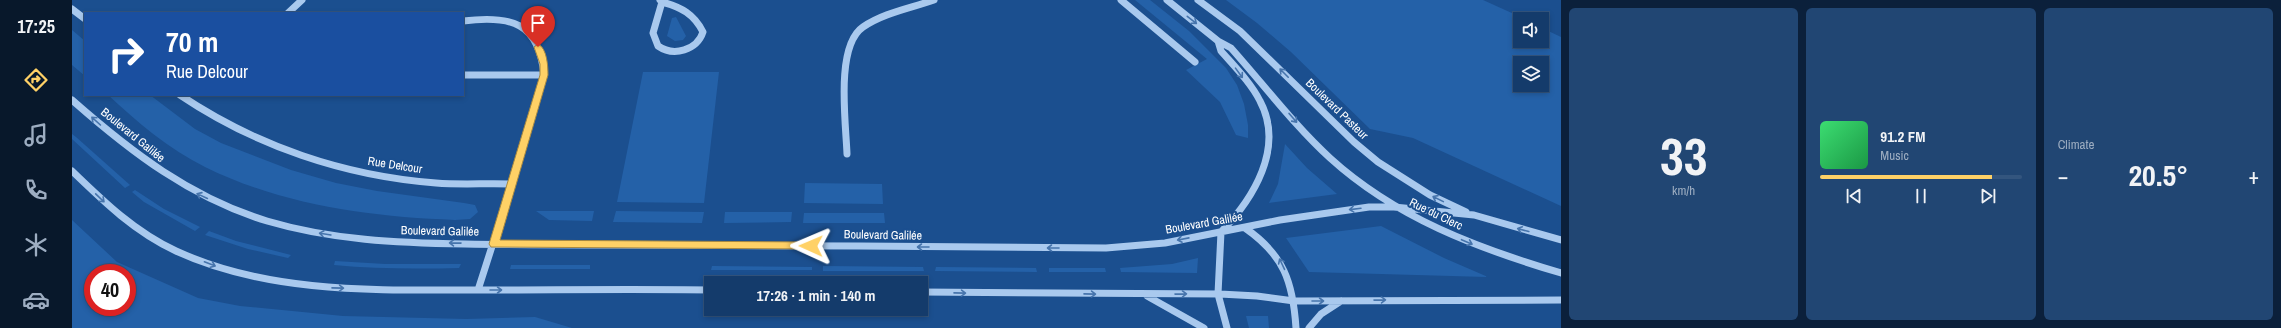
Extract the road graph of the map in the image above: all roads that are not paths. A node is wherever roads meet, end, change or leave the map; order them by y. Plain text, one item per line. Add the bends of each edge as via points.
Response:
1 (302, 0) edge
2 (934, 0) edge
3 (1121, 0) edge
4 (1167, 0) edge
5 (1198, 0) edge
6 (661, 1) edge
7 (72, 9) edge
8 (289, 12) edge
9 (84, 18) edge
10 (464, 21) edge
11 (1218, 41) junction
12 (1195, 62) dead end
13 (464, 74) edge
14 (544, 75) junction
15 (183, 96) edge
16 (72, 100) edge
17 (847, 154) dead end
18 (72, 171) edge
19 (512, 184) junction
20 (1394, 207) junction
21 (1474, 215) junction
22 (1245, 228) junction
23 (1221, 232) junction
24 (1561, 240) edge
25 (494, 244) junction
26 (1561, 273) edge
27 (478, 290) junction
28 (704, 290) edge
29 (928, 292) edge
30 (1218, 294) junction
31 (1145, 295) junction
32 (1561, 300) edge
33 (1294, 301) junction
34 (1341, 301) junction
35 (1204, 328) edge
36 (1228, 328) edge
37 (1296, 328) edge
38 (1309, 328) edge

1 - 8 street
2 - 17 street via 876,21 856,33 850,41 844,84
3 - 12 street
4 -> 11 street
21 -> 5 street, Boulevard Pasteur via 1430,195 1378,162 1354,142 1240,31
6 - 6 street via 688,10 700,24 703,32 700,40 692,47 679,51 667,50 660,48 655,42 654,34
7 - 9 street
10 - 14 street via 512,20 524,26 538,47 544,64
11 -> 20 street via 1231,48 1330,159
11 -> 23 street via 1221,51 1263,106 1268,145 1266,164 1258,185 1238,216
13 - 14 street
14 - 19 street
15 - 19 street, Rue Delcour via 228,126 253,138 356,171 427,182
25 -> 16 street, Boulevard Galilée via 360,239 323,234 256,217 200,196 174,182 148,164
18 -> 27 street via 121,218 143,234 176,252 218,267 258,278 327,288
19 - 25 street
20 - 21 street, Rue du Clerc
20 -> 22 street, Boulevard Galilée via 1344,210
20 -> 26 street, Rue du Clerc via 1435,229 1482,249
24 -> 21 street, Rue du Clerc
22 - 23 street, Boulevard Galilée
33 -> 22 street via 1280,259 1262,238
23 -> 25 street, Boulevard Galilée via 1165,243 1106,248
23 - 30 street
25 - 27 street
27 -> 28 street
29 -> 31 street
31 -> 30 street
30 - 33 street via 1264,295
30 - 36 street via 1220,308
31 - 35 street
34 -> 32 street
33 -> 34 street
33 - 37 street
34 - 38 street via 1321,314

